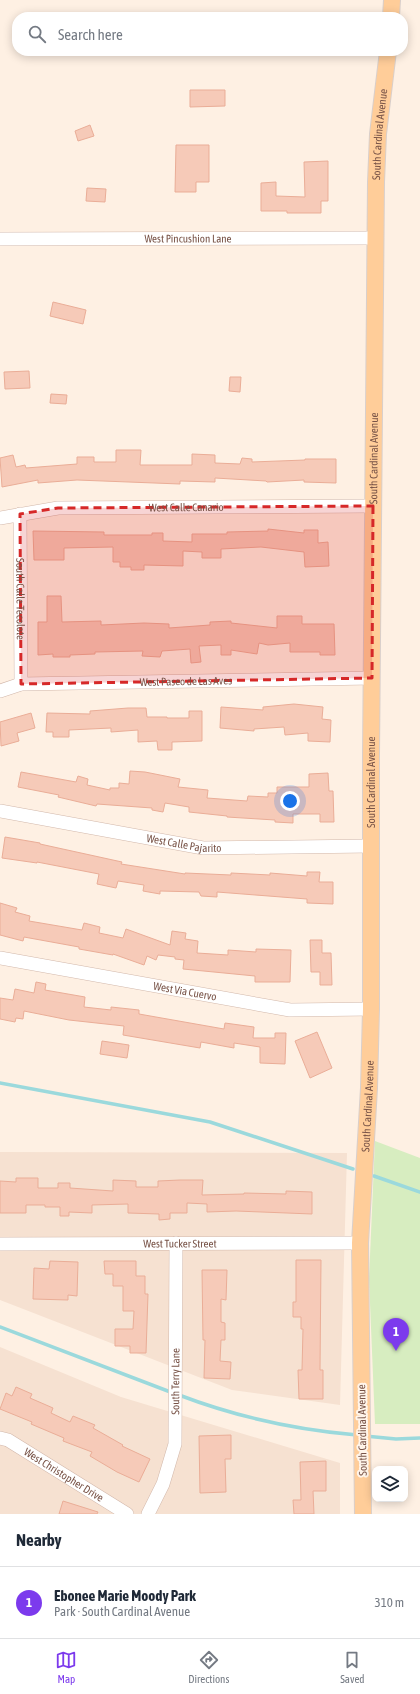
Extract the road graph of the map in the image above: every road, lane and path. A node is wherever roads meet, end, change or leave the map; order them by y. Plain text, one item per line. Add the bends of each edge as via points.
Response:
1 (392, 0) edge
2 (391, 12) edge
3 (387, 56) edge
4 (376, 238) junction
5 (0, 239) edge
6 (372, 506) junction
7 (20, 514) junction
8 (0, 518) edge
9 (372, 678) junction
10 (22, 684) junction
11 (0, 691) edge
12 (0, 811) edge
13 (371, 846) junction
14 (0, 958) edge
15 (371, 1009) junction
16 (176, 1243) junction
17 (360, 1243) junction
18 (0, 1244) edge
19 (0, 1438) edge
20 (127, 1514) edge
21 (148, 1514) edge
22 (363, 1514) edge

1 - 2 main road
3 - 4 main road, South Cardinal Avenue via 378,134
4 - 5 street, West Pincushion Lane
4 - 6 main road, South Cardinal Avenue
6 - 7 street, West Calle Canario via 58,508
6 - 9 main road, South Cardinal Avenue
7 - 8 street, West Calle Canario
7 - 10 street, South Calle Tecolote
9 - 10 street, West Paseo de Las Aves
9 - 13 main road, South Cardinal Avenue
10 - 11 street, West Paseo de Las Aves
12 - 13 street, West Calle Pajarito via 203,848
13 - 15 main road, South Cardinal Avenue
14 - 15 street, West Via Cuervo via 290,1010
15 - 17 main road, South Cardinal Avenue
16 - 17 street, West Tucker Street
16 - 18 street, West Tucker Street
16 - 21 street, South Terry Lane via 175,1444 163,1484
17 - 22 main road, South Cardinal Avenue
19 - 20 street, West Christopher Drive via 8,1440

